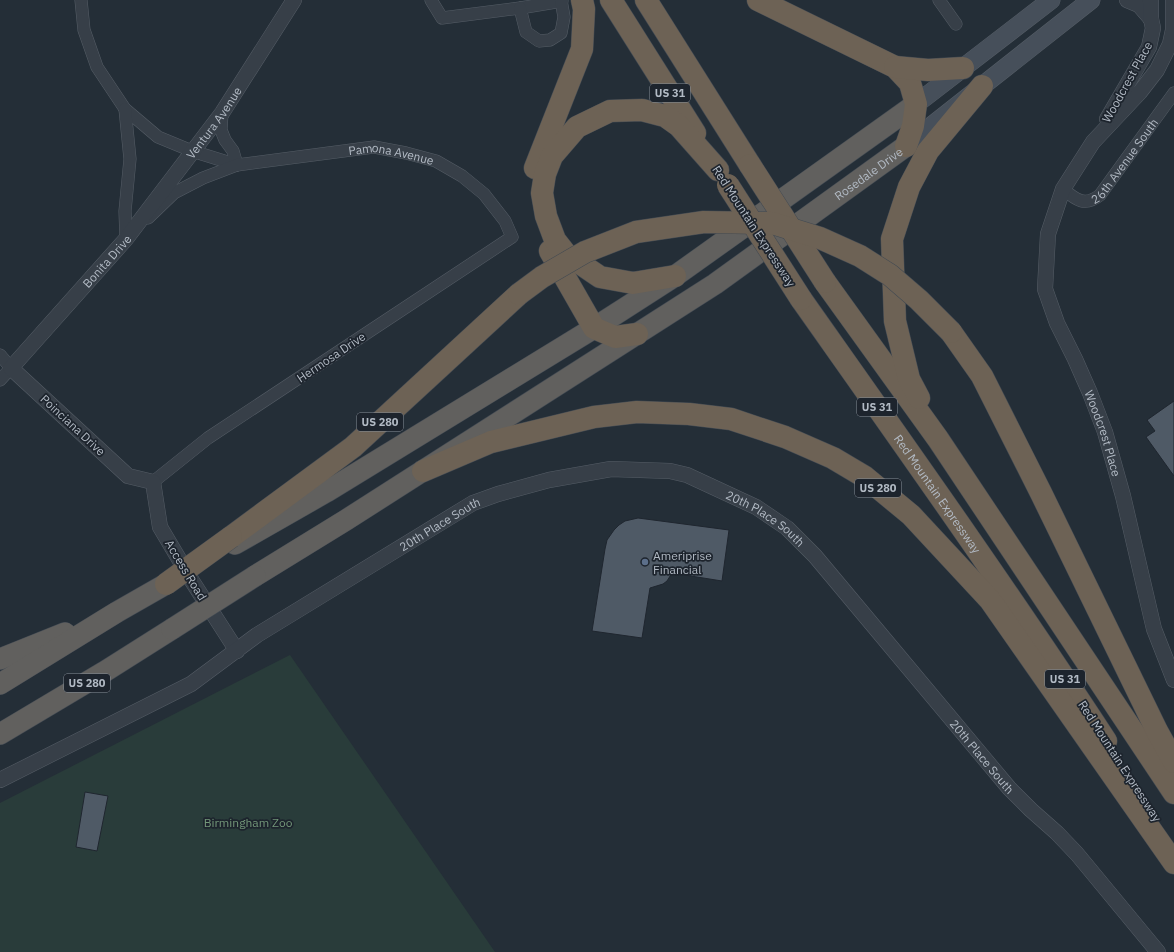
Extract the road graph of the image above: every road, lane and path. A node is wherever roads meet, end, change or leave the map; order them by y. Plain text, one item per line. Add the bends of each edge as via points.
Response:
1 (81, 0) edge
2 (294, 0) edge
3 (431, 0) edge
4 (568, 0) edge
5 (611, 0) edge
6 (646, 0) edge
7 (758, 0) edge
8 (939, 0) edge
9 (1051, 0) edge
10 (1091, 0) edge
11 (1127, 0) edge
12 (1150, 0) edge
13 (1172, 4) edge
14 (520, 8) junction
15 (1151, 19) junction
16 (956, 24) dead end
17 (895, 67) junction
18 (963, 68) junction
19 (982, 86) junction
20 (1174, 93) edge
21 (916, 104) junction
22 (125, 109) junction
23 (222, 113) junction
24 (1093, 142) junction
25 (906, 146) junction
26 (192, 151) junction
27 (237, 165) junction
28 (723, 178) junction
29 (1063, 189) junction
30 (512, 237) joint
31 (126, 239) junction
32 (675, 276) junction
33 (594, 328) junction
34 (637, 334) junction
35 (0, 354) edge
36 (11, 368) junction
37 (0, 380) edge
38 (938, 440) junction
39 (423, 471) junction
40 (153, 482) junction
41 (233, 540) junction
42 (159, 588) joint
43 (117, 612) junction
44 (237, 651) junction
45 (0, 659) edge
46 (104, 672) junction
47 (1174, 680) edge
48 (0, 684) edge
49 (0, 734) edge
50 (0, 745) edge
51 (1174, 762) edge
52 (0, 780) edge
53 (1174, 793) edge
54 (1174, 845) edge
55 (1174, 863) edge
56 (1158, 952) edge

1 - 22 street, Bonita Drive via 84,30 97,67
2 - 23 street, Ventura Avenue
3 - 14 street via 442,18
4 - 14 street
4 - 14 street via 561,33 550,40 539,41 526,32
4 - 33 highway via 584,9 582,49 532,176 529,197 534,222
5 - 28 highway, Red Mountain Expressway / US 31
6 - 38 highway, US 31, bridge via 825,282
7 - 17 highway
8 - 16 street
9 - 18 main road
10 - 19 main road, Rosedale Drive
11 - 15 street via 1139,5
12 - 15 street, Woodcrest Place
13 - 24 street via 1173,30 1161,64 1140,92
15 - 24 street, Woodcrest Place via 1153,28 1149,47
17 - 18 highway via 928,70
17 - 21 highway via 910,83
18 - 21 main road
19 - 25 main road, Rosedale Drive
19 - 38 highway via 928,151 909,187 892,239 895,321 909,379
20 - 29 street, 26th Avenue South via 1100,195 1085,202 1070,196
21 - 25 highway via 913,126
21 - 32 highway
22 - 26 street, Bonita Drive via 158,137
22 - 31 street, Bonita Drive via 130,159 125,211
23 - 26 street, Ventura Avenue
23 - 27 street via 221,130 233,151
24 - 29 street, Woodcrest Place
25 - 34 highway, Rosedale Drive via 715,284
26 - 27 street, Pamona Avenue
26 - 31 street, Ventura Avenue
27 - 30 street, Pamona Avenue via 374,147 436,161 462,176 484,194 505,221
27 - 31 street, Pamona Avenue via 174,193
28 - 32 highway via 679,126 665,116 642,110 610,111 577,127 552,156 545,174 542,193 546,216 555,240 566,254 600,277 633,283
28 - 54 highway, Red Mountain Expressway / US 31, bridge via 801,299 1067,681
29 - 47 street, Woodcrest Place via 1048,234 1045,289 1056,324 1084,379 1105,432 1123,496 1154,629
30 - 40 street, Hermosa Drive via 208,438
31 - 36 street, Bonita Drive
32 - 33 highway
33 - 34 highway via 615,337
33 - 41 highway via 326,492
34 - 39 highway, Rosedale Drive
35 - 36 street, Poinciana Drive
36 - 37 street, Bonita Drive
36 - 40 street, Poinciana Drive via 128,476
38 - 53 highway, US 31
39 - 46 highway, US 280, bridge
39 - 55 highway, US 280 via 491,442 594,417 637,412 731,419 785,437 833,458 864,477 912,515 990,600
40 - 44 street, Access Road via 160,527
41 - 42 highway, US 280, bridge
41 - 51 highway, US 280, bridge via 353,447 519,294 542,277 585,252 636,232 704,222 772,223 820,238 860,256 890,275 951,332 982,376
42 - 43 highway, US 280
43 - 45 highway
43 - 48 highway, US 280
44 - 52 street, 20th Place South via 191,684
44 - 56 street, 20th Place South via 257,635 473,503 549,480 611,469 687,475 756,507 787,528 815,556 1010,788 1058,833
46 - 49 highway, US 280
46 - 50 highway

